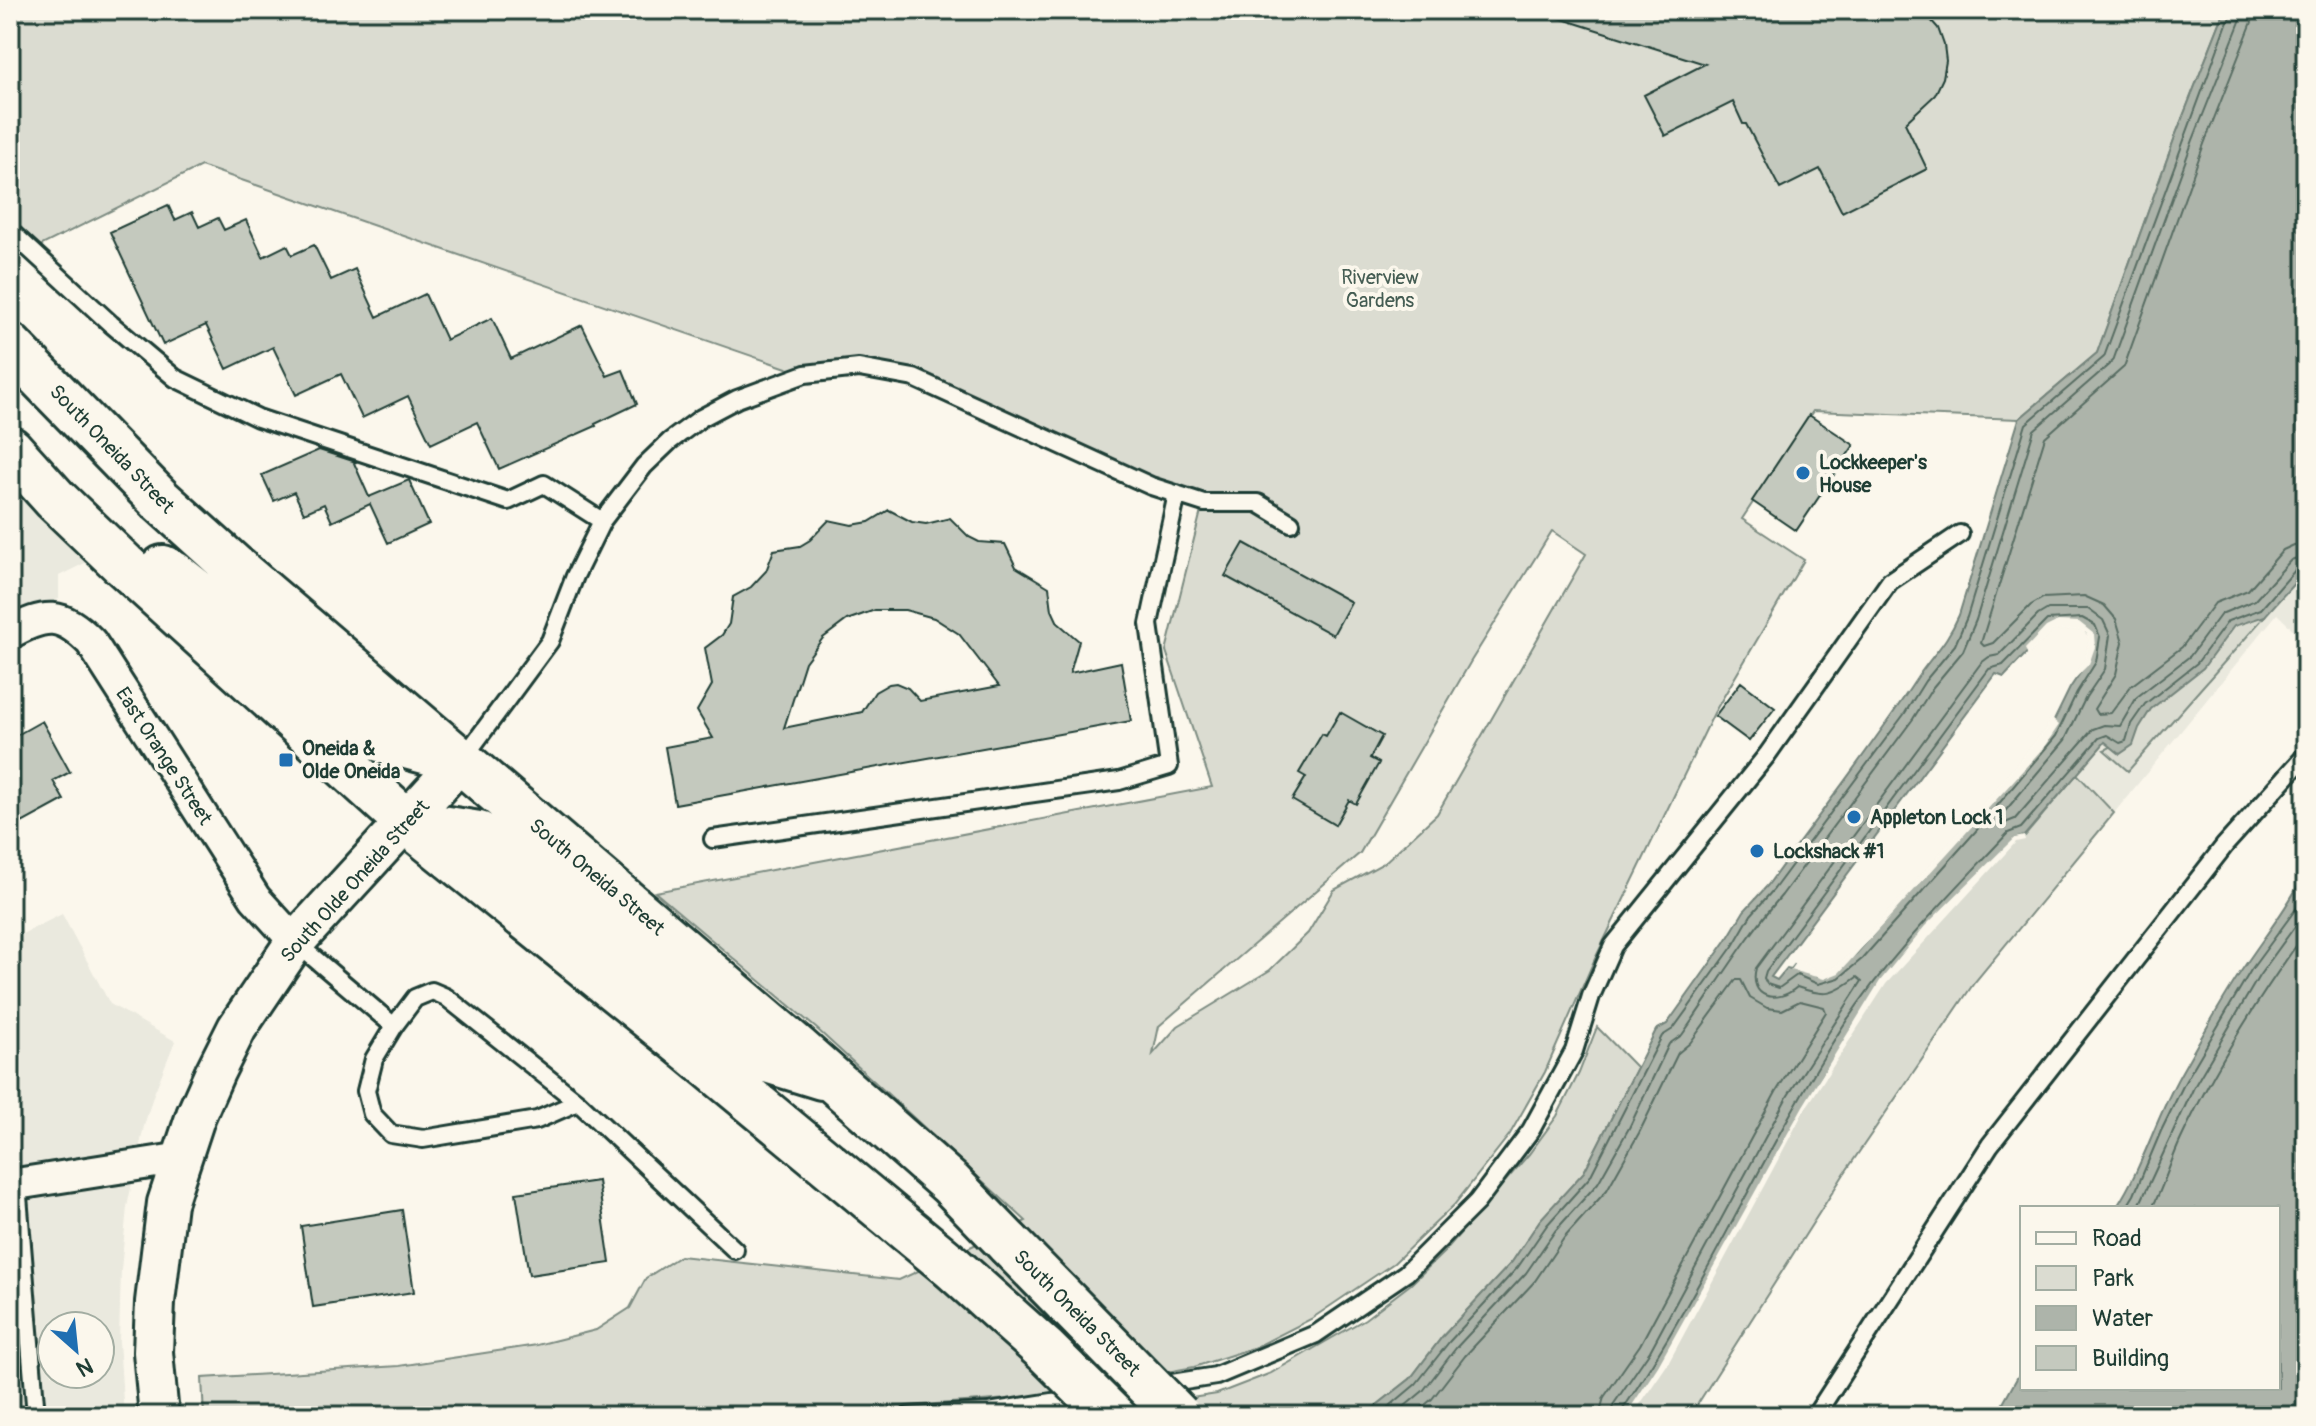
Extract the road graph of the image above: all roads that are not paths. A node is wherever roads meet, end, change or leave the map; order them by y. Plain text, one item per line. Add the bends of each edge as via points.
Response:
1 (10, 231) edge
2 (10, 346) edge
3 (10, 449) edge
4 (1177, 494) junction
5 (602, 521) junction
6 (1291, 523) dead end
7 (85, 528) junction
8 (1960, 534) dead end
9 (10, 633) edge
10 (2306, 755) edge
11 (461, 761) junction
12 (407, 822) junction
13 (713, 839) dead end
14 (295, 942) junction
15 (394, 1026) junction
16 (835, 1081) junction
17 (578, 1102) junction
18 (182, 1158) junction
19 (13, 1184) edge
20 (735, 1250) dead end
21 (36, 1416) edge
22 (159, 1416) edge
23 (909, 1416) edge
24 (1112, 1416) edge
25 (1178, 1416) edge
26 (1815, 1416) edge

1 - 5 lane via 175,378 258,418 508,501 544,484
2 - 11 main road, South Oneida Street via 160,500
3 - 7 main road
4 - 5 lane via 940,388 859,368 805,374 770,385 701,418 644,466
4 - 6 lane via 1204,503 1258,503
4 - 13 lane via 1149,624 1169,766 1119,781
5 - 11 lane via 550,641
7 - 11 main road via 174,574 380,739
7 - 12 main road
8 - 23 lane via 1890,581 1767,755 1613,946 1574,1051 1531,1130 1477,1202 1406,1273 1316,1334 1216,1376 989,1412
9 - 14 street, East Orange Street via 40,618 56,617 91,642 255,898
10 - 26 lane via 2225,845 1990,1145
11 - 12 street, South Olde Oneida Street
11 - 16 main road, South Oneida Street
12 - 14 street, South Olde Oneida Street
12 - 16 main road via 479,834 562,895 747,1054
12 - 24 main road, bridge via 951,1266
14 - 15 lane
14 - 18 street, South Olde Oneida Street via 237,1028
15 - 17 lane via 415,998 432,991
15 - 17 lane via 374,1059 366,1091 372,1114 391,1134 423,1139 537,1120
16 - 25 main road, South Oneida Street, bridge via 951,1184
17 - 20 lane
18 - 19 street
18 - 22 street, South Olde Oneida Street via 167,1203 155,1302
19 - 21 lane

